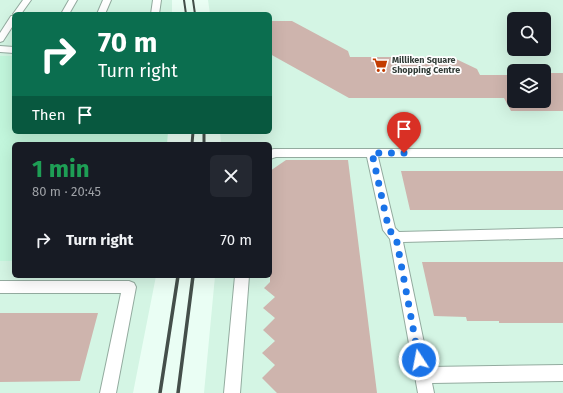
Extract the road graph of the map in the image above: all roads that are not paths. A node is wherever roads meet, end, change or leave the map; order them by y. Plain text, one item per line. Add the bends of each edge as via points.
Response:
1 (27, 0) edge
2 (73, 0) edge
3 (107, 0) edge
4 (157, 0) edge
5 (18, 12) edge
6 (66, 12) edge
7 (102, 12) edge
8 (155, 12) edge
9 (12, 21) edge
10 (0, 39) edge
11 (0, 49) edge
12 (12, 50) edge
13 (372, 153) junction
14 (563, 153) edge
15 (272, 154) edge
16 (563, 233) edge
17 (396, 237) junction
18 (242, 278) edge
19 (0, 287) edge
20 (563, 373) edge
21 (422, 375) junction
22 (108, 393) edge
23 (232, 393) edge
24 (426, 393) edge

1 - 5 lane
2 - 6 lane
3 - 7 lane
4 - 8 lane
9 - 10 lane
11 - 12 lane
13 - 14 lane
13 - 15 lane
13 - 17 lane via 389,230
16 - 17 lane
17 - 21 lane
18 - 23 lane
19 - 22 lane via 129,287
20 - 21 lane
21 - 24 lane

